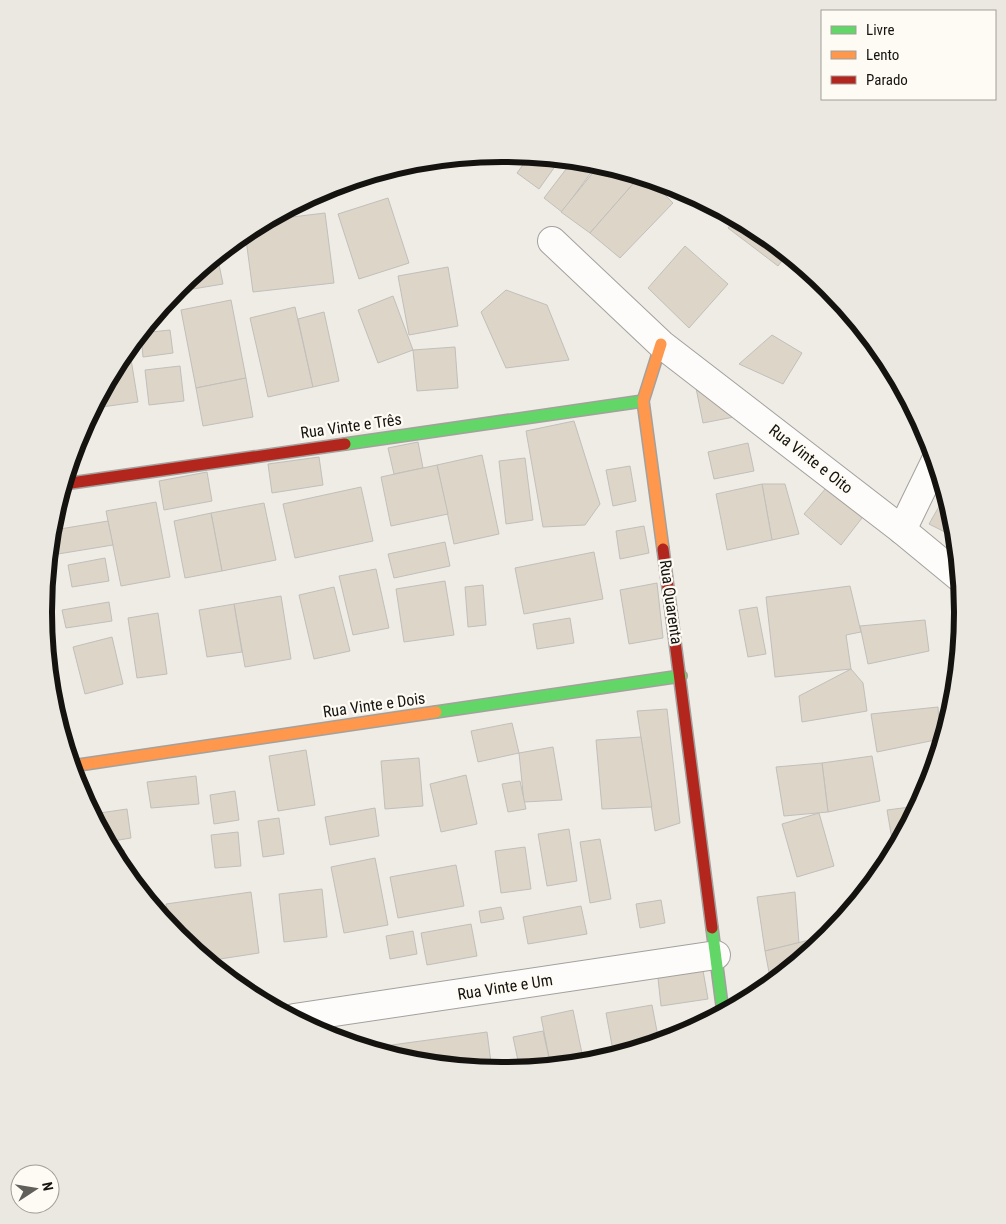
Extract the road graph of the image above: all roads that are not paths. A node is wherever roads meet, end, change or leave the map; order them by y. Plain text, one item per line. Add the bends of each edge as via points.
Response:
1 (552, 240) dead end
2 (661, 344) junction
3 (643, 401) junction
4 (931, 470) edge
5 (71, 483) edge
6 (902, 530) junction
7 (952, 577) edge
8 (681, 676) junction
9 (79, 765) edge
10 (716, 955) junction
11 (722, 1005) edge
12 (305, 1016) edge

1 - 2 street
2 - 3 street, Rua Quarenta
2 - 6 street, Rua Vinte e Oito
3 - 5 street, Rua Vinte e Três
3 - 8 street, Rua Quarenta
4 - 6 street
6 - 7 street, Rua Vinte e Oito
8 - 9 street, Rua Vinte e Dois
8 - 10 street, Rua Quarenta
10 - 11 street, Rua Quarenta
10 - 12 street, Rua Vinte e Um

